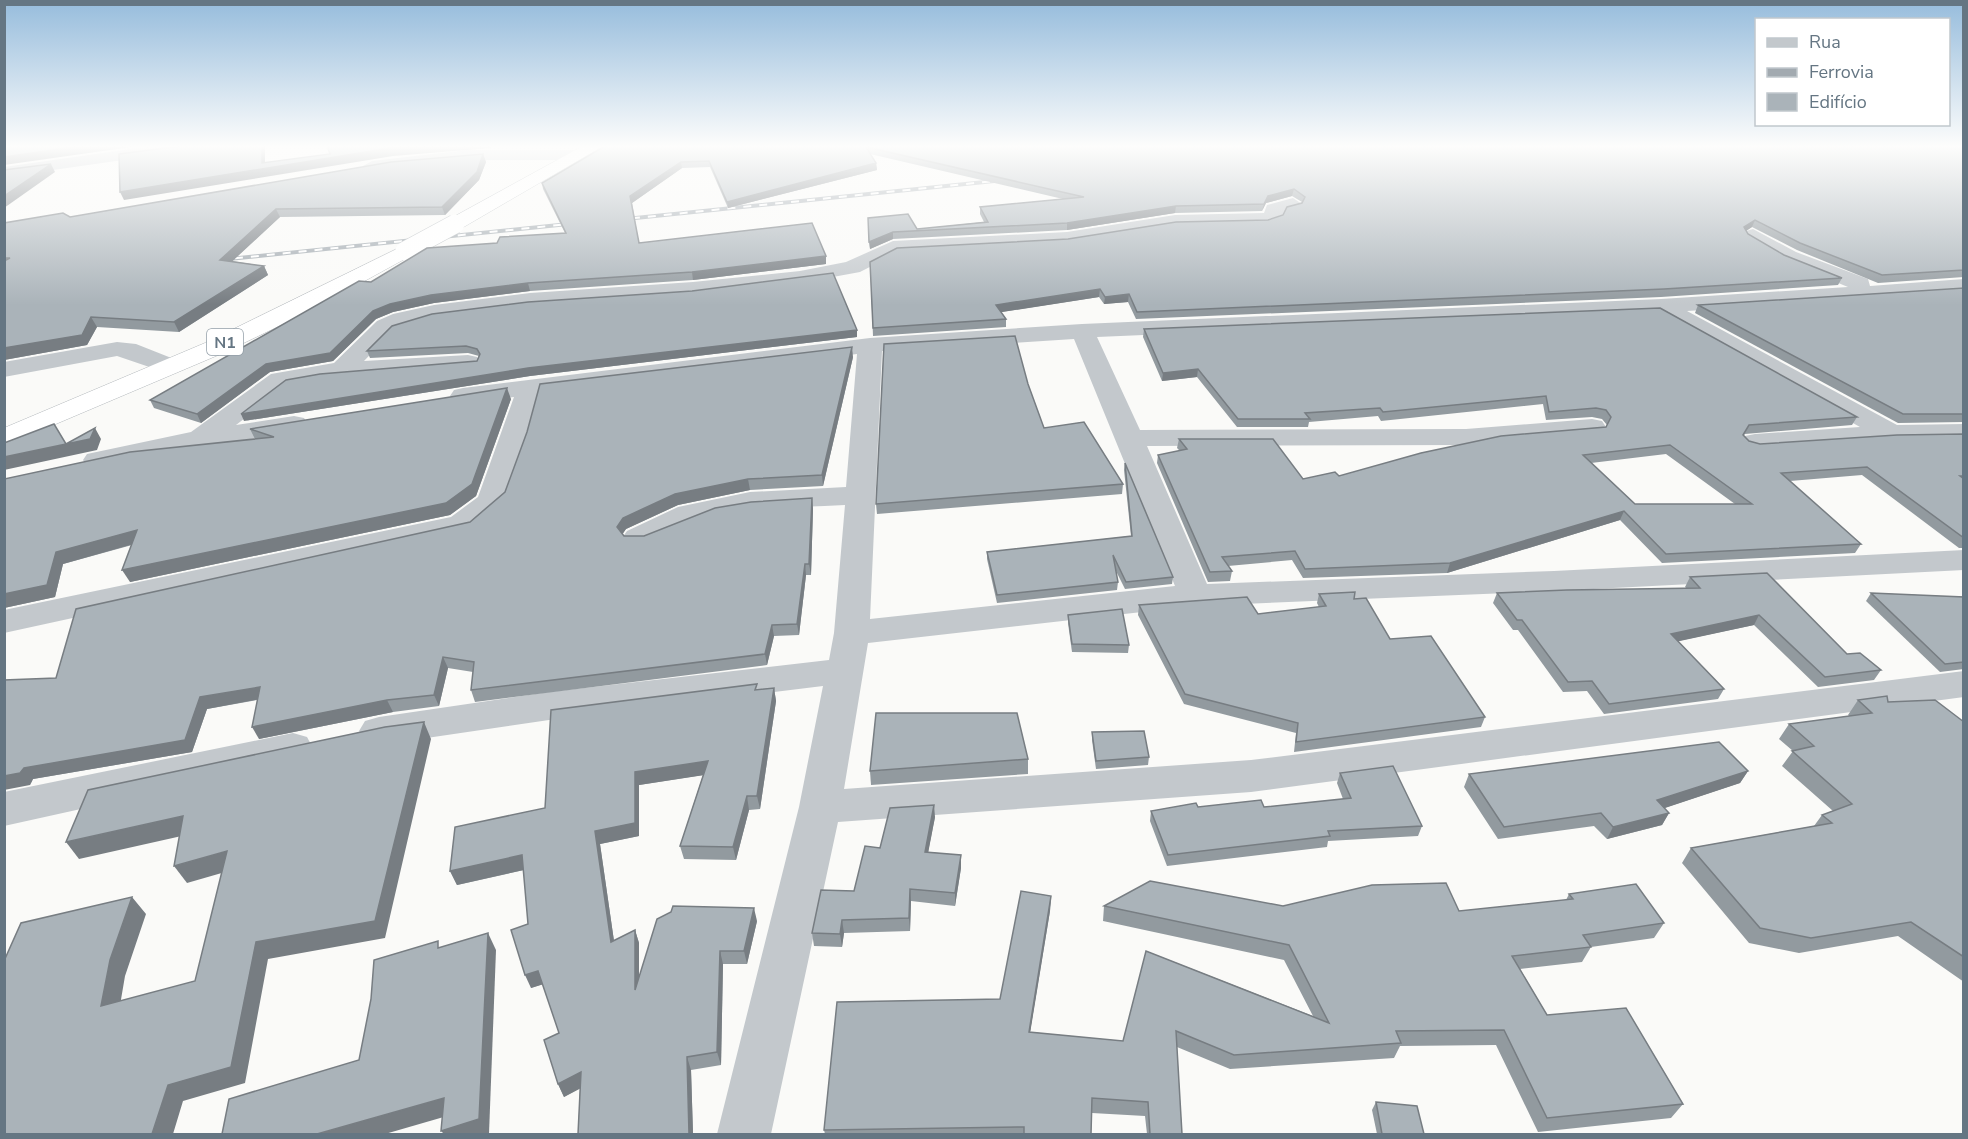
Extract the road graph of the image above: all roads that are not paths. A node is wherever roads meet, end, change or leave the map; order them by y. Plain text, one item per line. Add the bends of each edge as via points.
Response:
1 (498, 199) edge
2 (1293, 204) edge
3 (1753, 235) edge
4 (1964, 286) edge
5 (1878, 291) junction
6 (1661, 306) junction
7 (1082, 331) junction
8 (870, 345) junction
9 (468, 362) edge
10 (170, 366) junction
11 (4, 370) edge
12 (340, 370) junction
13 (530, 386) junction
14 (440, 400) edge
15 (314, 421) edge
16 (40, 422) junction
17 (1592, 427) edge
18 (4, 431) edge
19 (1964, 432) edge
20 (1892, 433) junction
21 (4, 438) edge
22 (1131, 438) junction
23 (200, 439) junction
24 (1755, 442) edge
25 (70, 466) edge
26 (861, 495) junction
27 (638, 538) edge
28 (1964, 560) edge
29 (1195, 596) junction
30 (4, 622) edge
31 (852, 633) junction
32 (844, 671) junction
33 (1964, 684) edge
34 (820, 807) junction
35 (4, 810) edge
36 (744, 1134) edge

1 - 10 highway, N1, bridge via 300,307
2 - 12 street via 1274,209 1274,216 1267,219 1175,222 1067,238 893,247 852,267 800,277 434,312 385,326
3 - 5 street via 1789,256
4 - 5 street
5 - 6 street
6 - 7 street
6 - 20 street
7 - 8 street
7 - 22 street
8 - 13 street
8 - 26 street
9 - 12 street
10 - 11 street via 127,349 117,349
10 - 16 highway, N1
12 - 23 street via 280,379
13 - 14 street
13 - 30 street via 491,502 461,524
15 - 23 street
16 - 18 highway, N1
16 - 21 highway, N1
17 - 22 street via 1466,437
19 - 20 street
20 - 24 street
22 - 29 street
23 - 25 street
26 - 27 street via 750,501 689,514
26 - 31 street
28 - 29 street
29 - 31 street
31 - 32 street
32 - 34 street
32 - 35 street via 549,706 336,739
33 - 34 street via 1251,776
34 - 36 street

